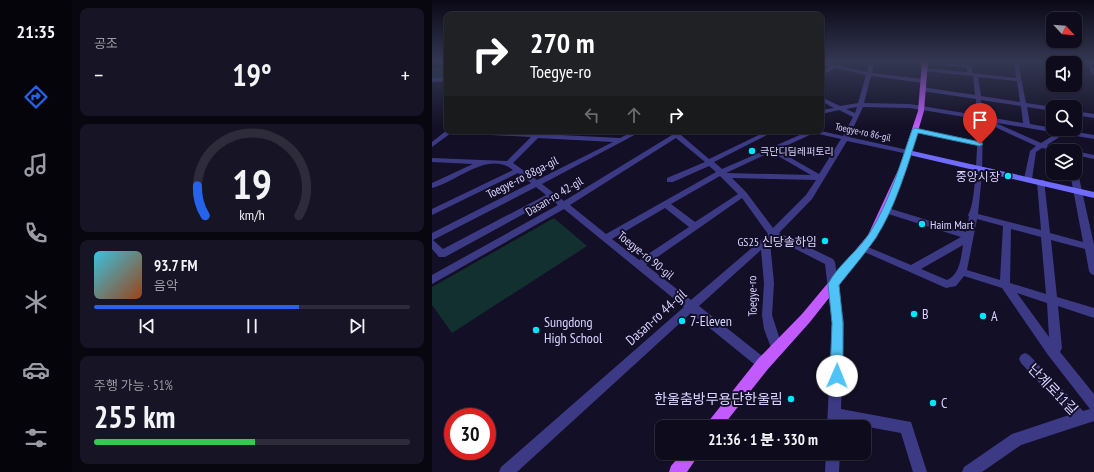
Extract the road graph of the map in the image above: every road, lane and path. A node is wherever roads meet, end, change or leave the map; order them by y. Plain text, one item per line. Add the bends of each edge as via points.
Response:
1 (866, 84) edge
2 (918, 84) edge
3 (975, 84) edge
4 (1020, 84) edge
5 (923, 85) junction
6 (979, 98) junction
7 (824, 100) edge
8 (1023, 104) junction
9 (860, 105) junction
10 (921, 107) junction
11 (839, 108) junction
12 (1046, 108) edge
13 (824, 111) edge
14 (1082, 114) edge
15 (856, 116) junction
16 (1094, 116) edge
17 (979, 118) junction
18 (994, 121) junction
19 (1027, 126) junction
20 (1046, 129) edge
21 (915, 130) junction
22 (446, 134) edge
23 (539, 134) edge
24 (552, 134) edge
25 (633, 134) edge
26 (672, 134) edge
27 (675, 134) edge
28 (766, 134) edge
29 (807, 134) edge
30 (824, 134) edge
31 (1058, 136) edge
32 (1082, 136) edge
33 (1094, 138) edge
34 (845, 139) junction
35 (622, 140) junction
36 (980, 144) junction
37 (432, 145) edge
38 (1042, 146) junction
39 (1046, 147) edge
40 (772, 150) junction
41 (908, 152) junction
42 (1082, 154) edge
43 (1094, 157) edge
44 (432, 160) edge
45 (482, 162) junction
46 (709, 162) junction
47 (509, 163) junction
48 (980, 168) junction
49 (519, 170) junction
50 (723, 174) junction
51 (821, 178) junction
52 (1028, 179) junction
53 (670, 180) dead end
54 (1076, 180) edge
55 (1041, 182) junction
56 (535, 184) junction
57 (432, 186) edge
58 (1078, 191) junction
59 (743, 194) junction
60 (1094, 195) edge
61 (552, 196) junction
62 (666, 204) junction
63 (564, 205) junction
64 (885, 210) junction
65 (432, 212) edge
66 (972, 215) junction
67 (1007, 225) junction
68 (695, 227) junction
69 (1046, 235) junction
70 (969, 236) junction
71 (432, 237) edge
72 (769, 237) junction
73 (606, 238) junction
74 (432, 243) edge
75 (863, 248) junction
76 (1091, 248) edge
77 (639, 265) junction
78 (912, 269) junction
79 (1094, 271) edge
80 (962, 272) junction
81 (432, 280) edge
82 (833, 284) junction
83 (1005, 285) junction
84 (1052, 300) junction
85 (690, 306) junction
86 (1094, 312) edge
87 (777, 349) junction
88 (1052, 351) junction
89 (1025, 359) dead end
90 (763, 364) junction
91 (1094, 404) edge
92 (1087, 416) edge
93 (719, 420) edge
94 (834, 420) edge
95 (871, 424) edge
96 (686, 460) edge
97 (833, 460) edge
98 (506, 472) edge
99 (677, 472) edge
100 (832, 472) edge
101 (920, 472) edge
102 (969, 472) edge

1 - 9 street, Dasan-ro 44-gil
2 - 5 street
3 - 6 street
4 - 8 street
5 - 6 street
5 - 10 main road
6 - 8 street
6 - 17 street
7 - 11 street
8 - 12 street
8 - 19 street
9 - 10 street
9 - 11 street
9 - 15 street, Dasan-ro 44-gil
10 - 17 street
10 - 21 main road
11 - 13 street
11 - 15 street
14 - 16 street
15 - 34 street, Dasan-ro 44-gil
17 - 18 street
17 - 36 street
18 - 19 street
18 - 38 street via 995,125
19 - 20 street
21 - 36 street
21 - 41 main road
22 - 37 street
23 - 47 street
24 - 35 street, Toegye-ro 88ga-gil
25 - 35 street, Toegye-ro 88ga-gil
26 - 63 street, Dasan-ro 42-gil
27 - 46 street
28 - 46 street
29 - 40 street, Toegye-ro 86-gil
30 - 34 street, Toegye-ro 86-gil
31 - 38 street
32 - 33 street
34 - 41 street, Toegye-ro 86-gil
34 - 51 street, Dasan-ro 44-gil
35 - 56 street, Toegye-ro 88ga-gil
36 - 48 street
38 - 39 street
38 - 52 street via 1033,151
40 - 50 street, Toegye-ro 86-gil
40 - 51 street
41 - 48 street
41 - 64 main road
42 - 43 street
44 - 45 street
45 - 47 street
45 - 57 street
46 - 50 street
46 - 53 street
47 - 49 street, Toegye-ro 90-gil
48 - 52 street
48 - 66 street
49 - 56 street, Toegye-ro 90-gil
49 - 65 street
50 - 51 street
50 - 59 street
50 - 62 street, Toegye-ro 86-gil
51 - 72 street, Dasan-ro 44-gil via 809,196
52 - 55 street
54 - 58 street
55 - 58 street
55 - 69 street
56 - 61 street, Toegye-ro 90-gil
56 - 71 street, Toegye-ro 88ga-gil
58 - 60 street
58 - 76 street
59 - 68 street
59 - 72 street
61 - 63 street, Toegye-ro 90-gil
61 - 74 street via 442,254
62 - 68 street
62 - 73 street, Toegye-ro 86-gil
63 - 73 street, Toegye-ro 90-gil
63 - 81 street, Dasan-ro 42-gil
64 - 70 street
64 - 75 main road via 872,237
66 - 67 street
66 - 70 street
67 - 69 street
67 - 83 street
68 - 77 street
69 - 76 street
69 - 84 street
70 - 78 street
70 - 80 street
72 - 82 street via 830,262
72 - 85 street, Dasan-ro 44-gil
72 - 87 street, Toegye-ro via 768,315
73 - 77 street, Toegye-ro 90-gil
75 - 78 street
75 - 82 main road
76 - 79 street
77 - 85 street, Toegye-ro 90-gil
78 - 80 street via 946,284 952,283
80 - 83 street
82 - 87 main road
82 - 94 street via 838,323
83 - 84 street
83 - 88 street
84 - 86 street
84 - 88 street via 1056,348
85 - 90 street, Toegye-ro 90-gil
85 - 98 street, Dasan-ro 44-gil
87 - 90 main road
88 - 91 street
89 - 92 street, 난계로11길
90 - 93 main road
92 - 102 street via 1017,439
95 - 101 street via 906,427
96 - 99 main road
97 - 100 street

